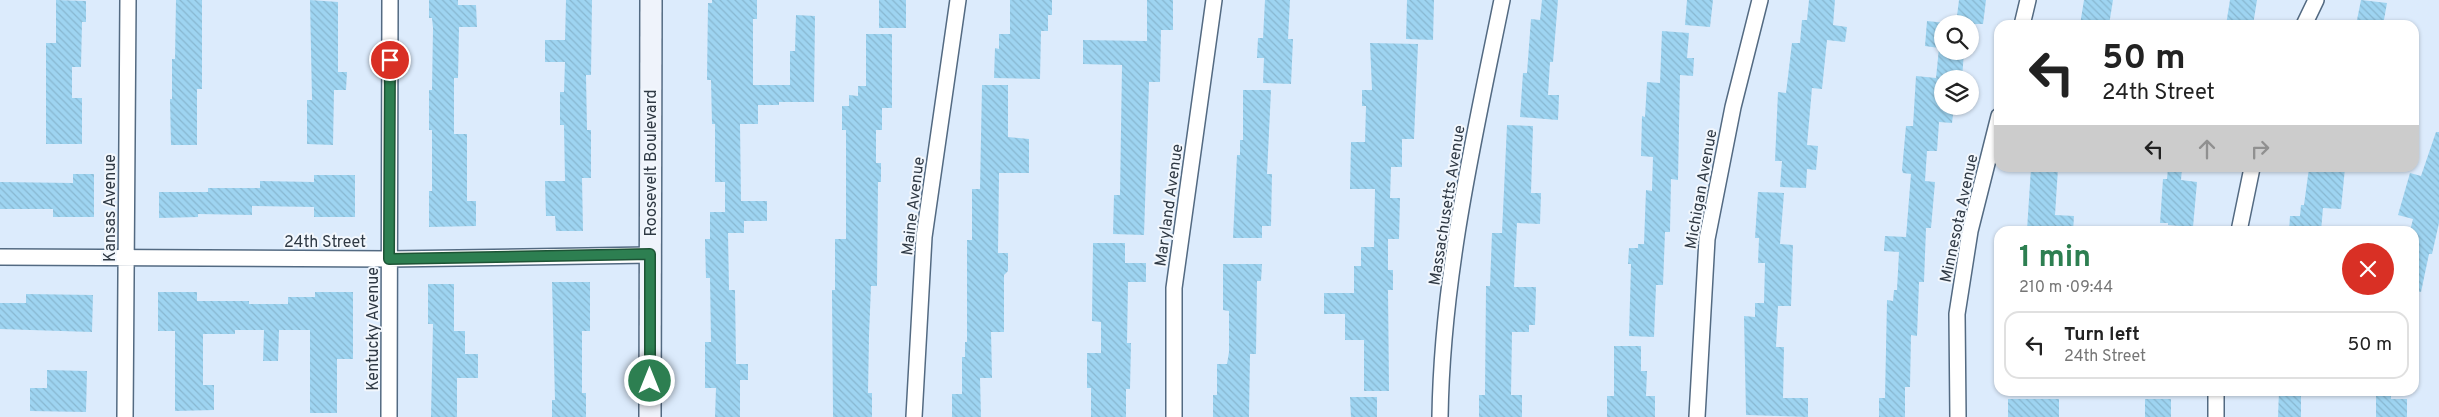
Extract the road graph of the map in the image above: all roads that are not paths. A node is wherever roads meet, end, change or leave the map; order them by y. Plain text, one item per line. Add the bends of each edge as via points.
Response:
1 (128, 0) edge
2 (390, 0) edge
3 (651, 0) edge
4 (958, 0) edge
5 (1214, 0) edge
6 (1502, 0) edge
7 (1760, 0) edge
8 (2028, 0) edge
9 (2316, 0) edge
10 (2023, 20) edge
11 (2306, 20) edge
12 (1994, 136) edge
13 (2251, 172) edge
14 (2240, 226) edge
15 (650, 254) junction
16 (0, 257) edge
17 (126, 257) junction
18 (389, 259) junction
19 (2216, 396) edge
20 (125, 417) edge
21 (390, 417) edge
22 (650, 417) edge
23 (914, 417) edge
24 (1174, 417) edge
25 (1440, 417) edge
26 (1697, 417) edge
27 (1958, 417) edge
28 (2216, 417) edge

1 - 17 street, Kansas Avenue
2 - 18 street, Kentucky Avenue
3 - 15 street, Roosevelt Boulevard
4 - 23 street, Maine Avenue via 924,237
5 - 24 street, Maryland Avenue via 1174,288
6 - 25 street, Massachusetts Avenue via 1461,207 1440,360
7 - 26 street, Michigan Avenue via 1733,107 1707,239
8 - 10 street
9 - 11 street
12 - 27 street, Minnesota Avenue via 1970,231 1957,314
13 - 14 street
15 - 18 street, 24th Street
15 - 22 street, Roosevelt Boulevard
16 - 17 street, 24th Street
17 - 18 street, 24th Street
17 - 20 street, Kansas Avenue
18 - 21 street, Kentucky Avenue
19 - 28 street

